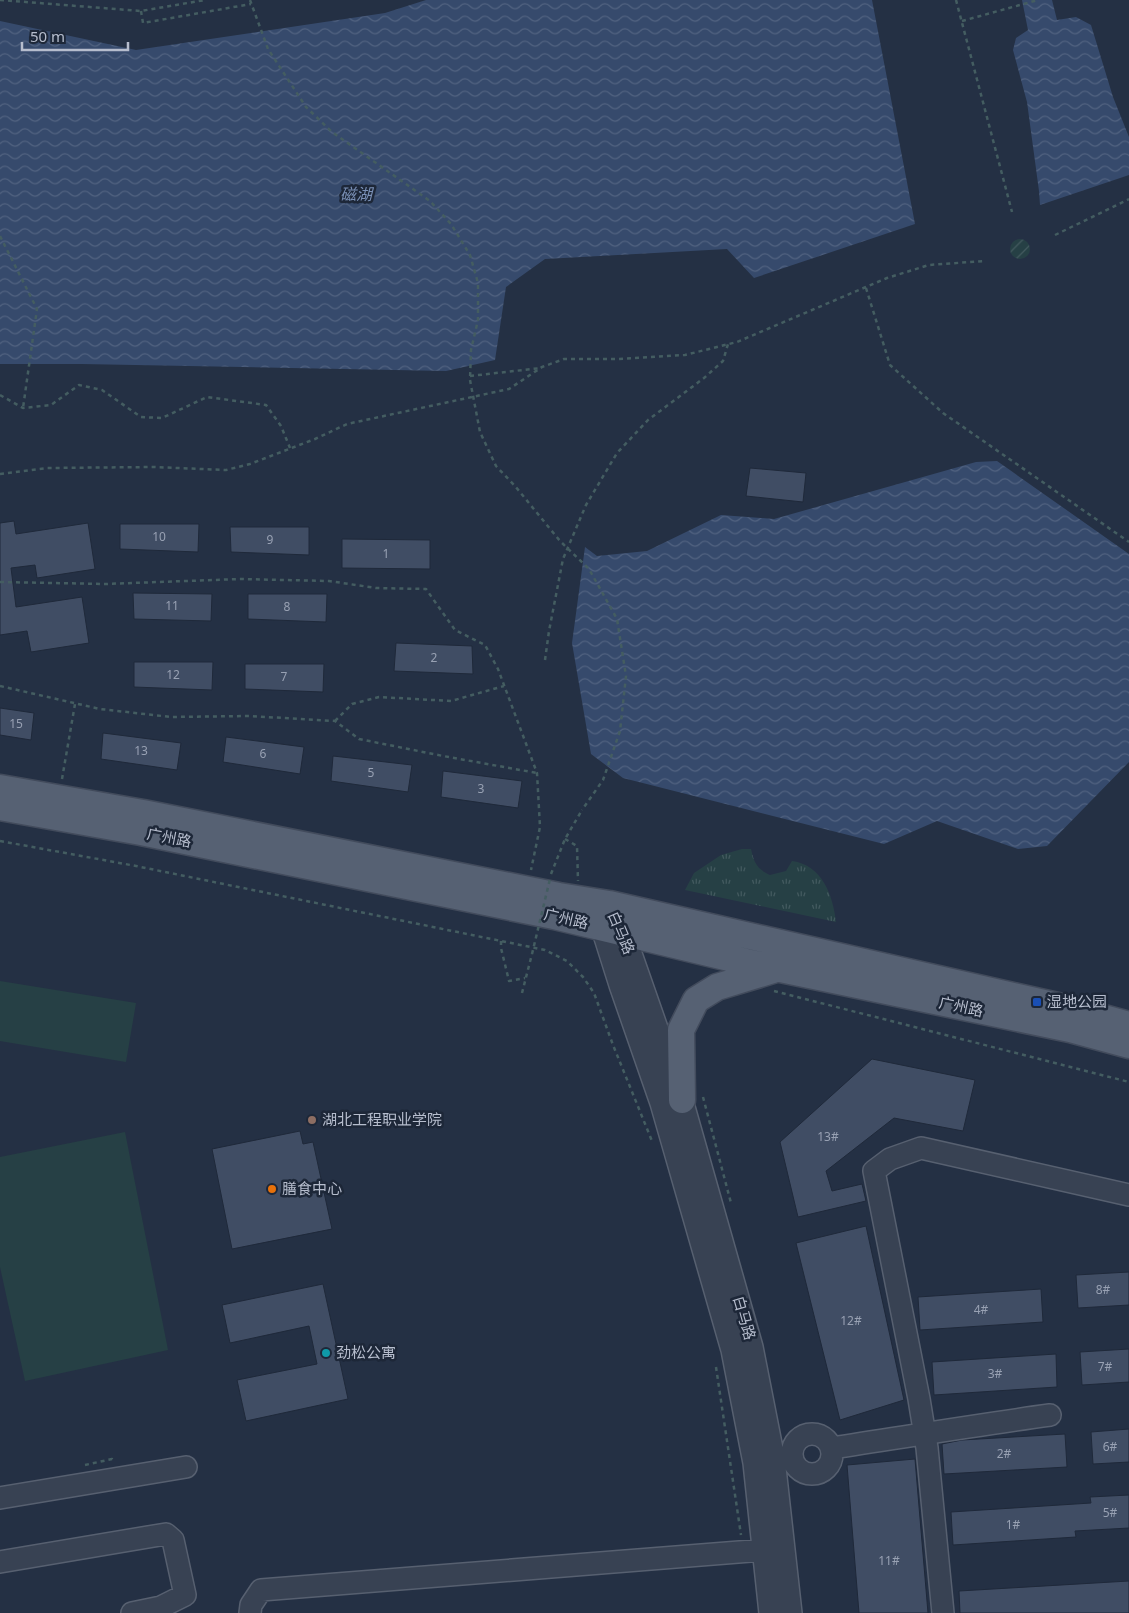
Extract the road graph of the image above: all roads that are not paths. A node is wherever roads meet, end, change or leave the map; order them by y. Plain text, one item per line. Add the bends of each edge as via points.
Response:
1 (0, 788) edge
2 (0, 807) edge
3 (611, 921) junction
4 (775, 980) junction
5 (1129, 1025) edge
6 (1129, 1045) edge
7 (682, 1100) junction
8 (1129, 1195) edge
9 (1050, 1415) dead end
10 (924, 1434) junction
11 (831, 1448) junction
12 (186, 1467) dead end
13 (0, 1498) edge
14 (774, 1549) junction
15 (0, 1562) edge
16 (132, 1613) edge
17 (250, 1613) edge
18 (770, 1613) edge
19 (791, 1613) edge
20 (943, 1613) edge

1 - 3 main road, 广州路 via 527,889
2 - 3 main road, 广州路 via 141,832 535,912
3 - 4 main road, 广州路
3 - 5 main road, 广州路 via 1075,1010
3 - 7 street, 白马路
3 - 14 street, 白马路 via 620,985 662,1103 732,1350
4 - 6 main road, 广州路 via 1060,1027
4 - 7 main road via 717,988 696,1000 681,1030
7 - 14 street, 白马路 via 752,1347 774,1459
8 - 10 street via 921,1148 890,1159 874,1171
9 - 10 street
10 - 11 street
10 - 20 street
11 - 11 street via 817,1434 791,1438 796,1476 823,1471 831,1461
12 - 13 street
14 - 17 street via 261,1590 251,1605
14 - 18 street, 白马路
14 - 19 street, 白马路
15 - 16 street via 166,1534 173,1540 185,1595 161,1607

